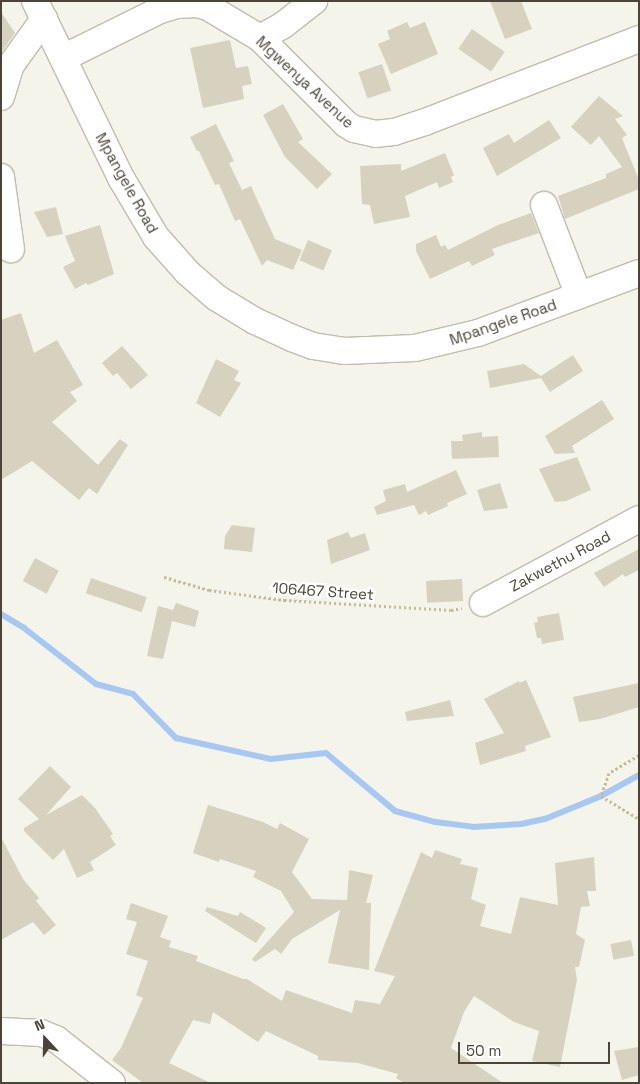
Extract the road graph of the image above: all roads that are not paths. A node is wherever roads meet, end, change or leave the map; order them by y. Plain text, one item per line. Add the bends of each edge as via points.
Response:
1 (314, 1) edge
2 (40, 10) edge
3 (260, 38) junction
4 (639, 38) edge
5 (63, 58) junction
6 (1, 97) edge
7 (1, 177) edge
8 (544, 205) dead end
9 (11, 249) dead end
10 (639, 273) edge
11 (579, 296) junction
12 (639, 519) edge
13 (483, 603) road end
14 (1, 1031) edge
15 (112, 1083) edge

1 - 3 street via 282,26
2 - 5 street, Mpangele Road
2 - 6 street via 11,65
3 - 4 street, Mgwenya Avenue via 346,124 375,134 425,122
3 - 5 street, Mgwenya Avenue via 208,7 177,5 160,10
5 - 11 street, Mpangele Road via 121,178 156,237 188,273 217,298 272,329 313,346 336,350 415,348 478,333
7 - 9 street
8 - 11 street
10 - 11 street, Mpangele Road
12 - 13 street, Zakwethu Road
14 - 15 street via 41,1033 56,1038

